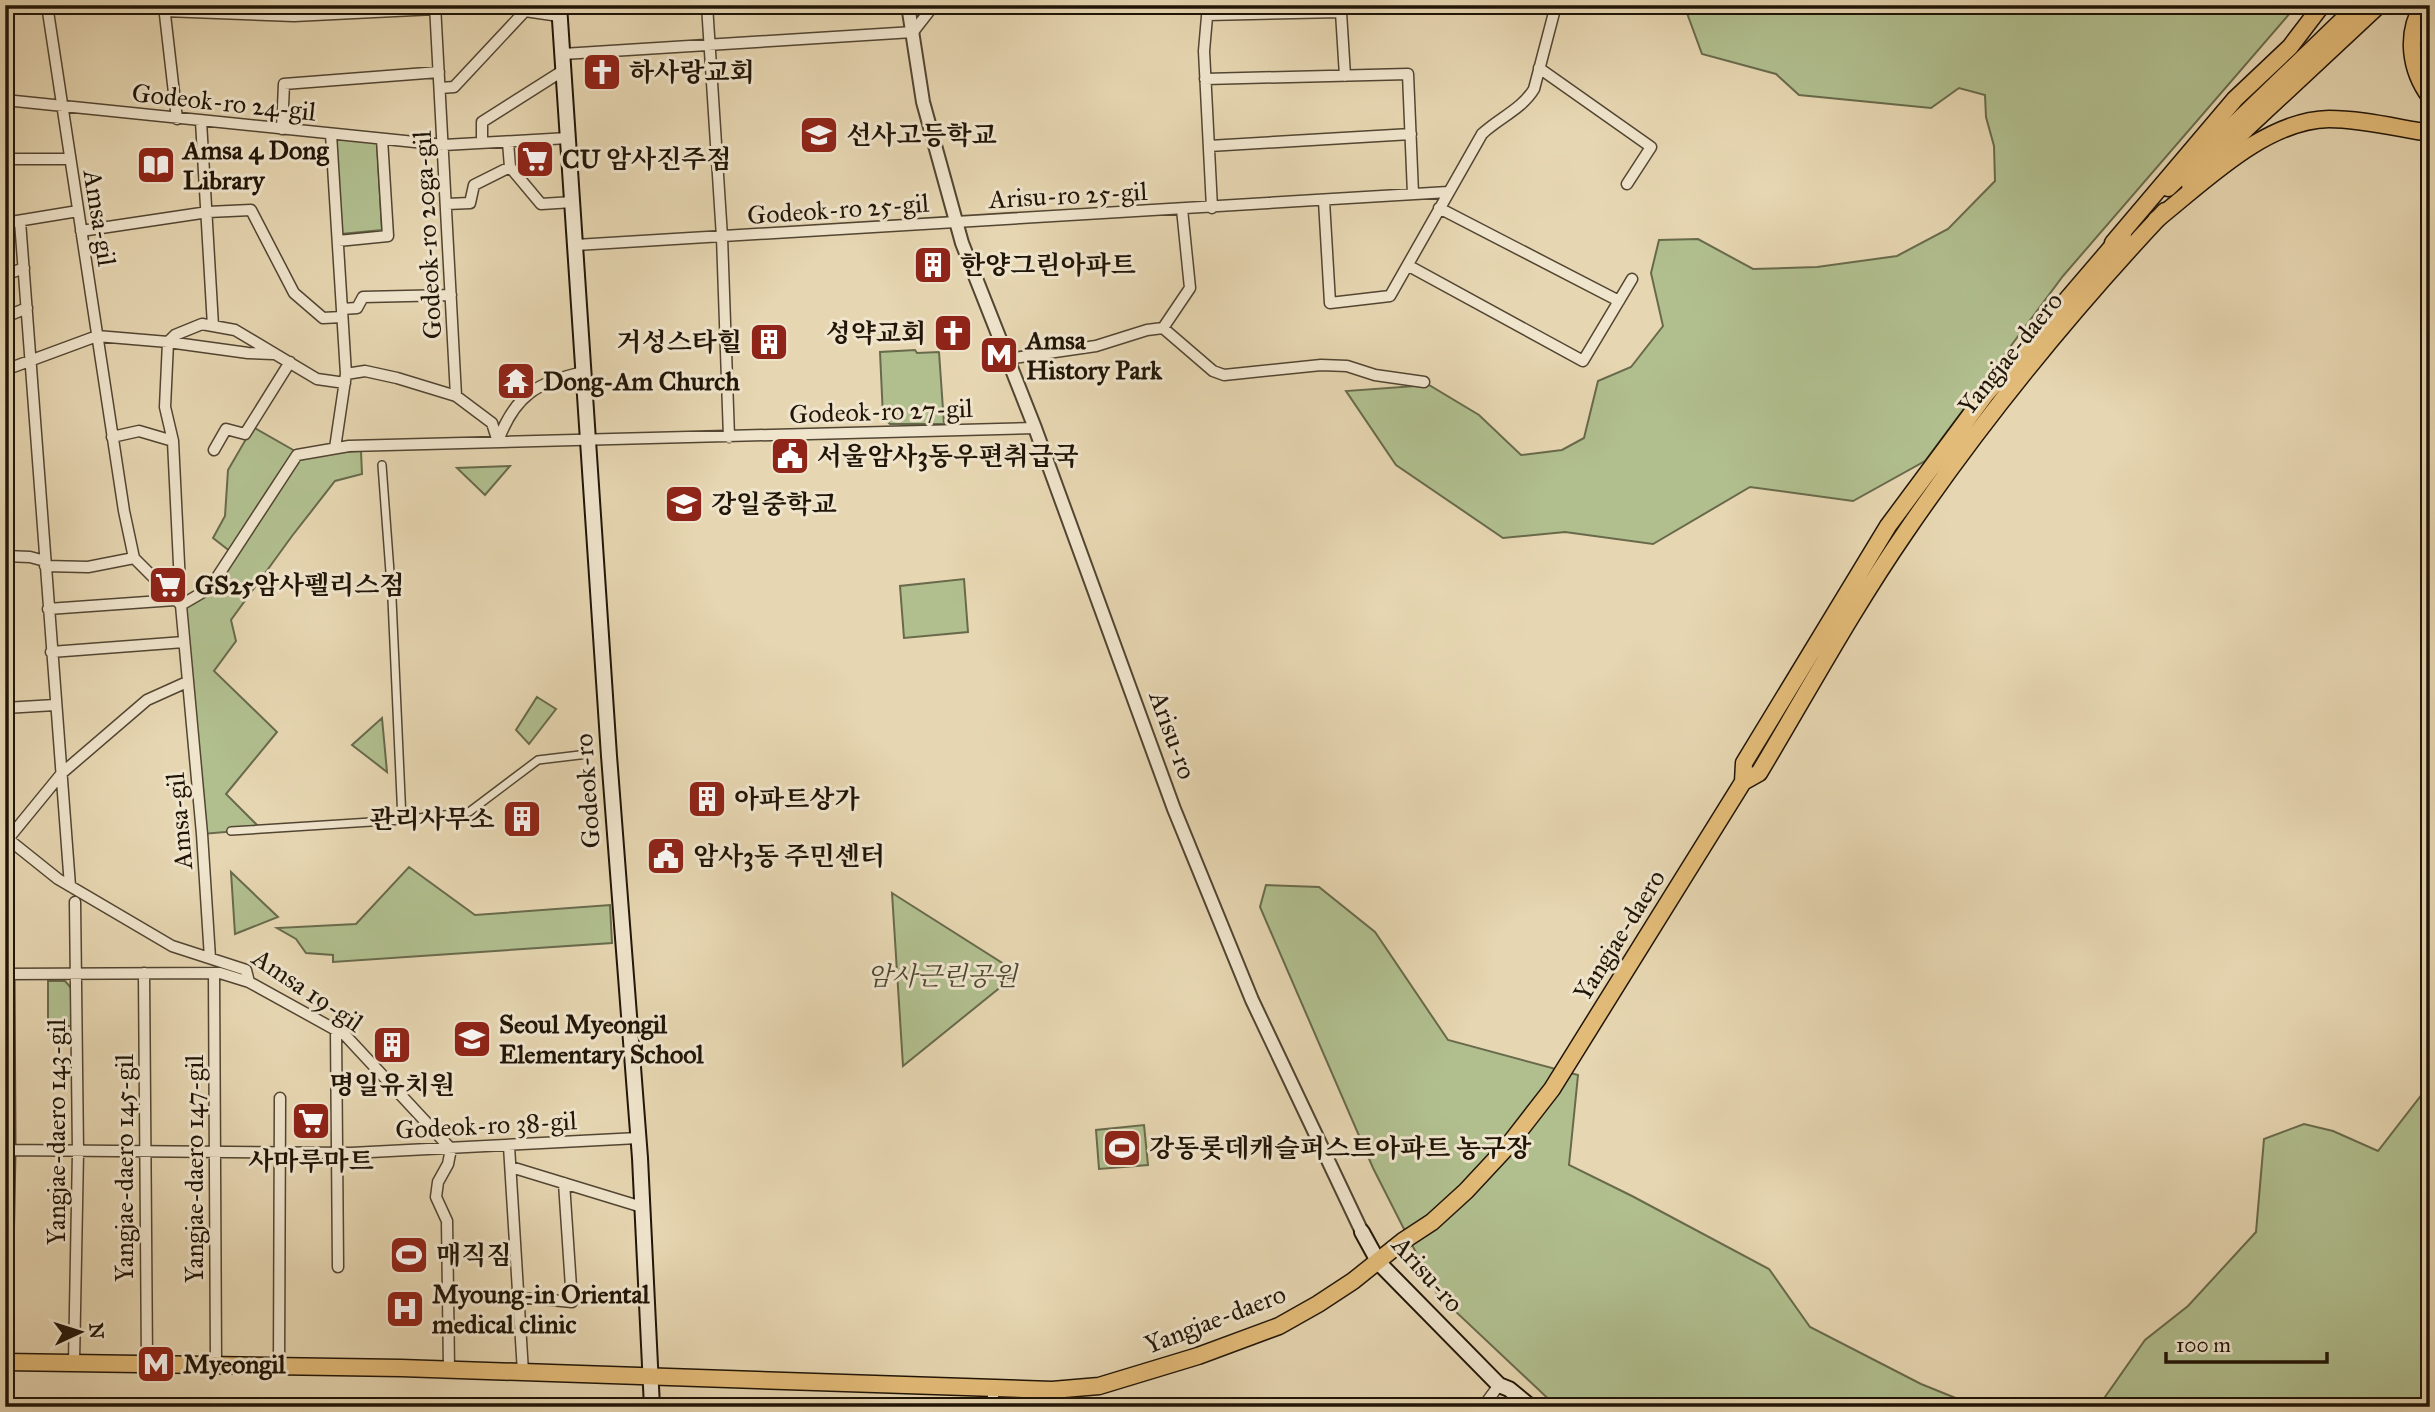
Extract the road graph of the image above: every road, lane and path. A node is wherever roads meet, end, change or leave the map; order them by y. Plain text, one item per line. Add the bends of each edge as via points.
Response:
1 (47, 5) edge
2 (706, 5) edge
3 (908, 5) edge
4 (934, 5) edge
5 (1556, 5) edge
6 (2322, 5) edge
7 (2358, 5) edge
8 (2379, 5) edge
9 (435, 7) edge
10 (165, 8) edge
11 (387, 8) edge
12 (213, 9) edge
13 (361, 9) edge
14 (294, 10) edge
15 (559, 10) edge
16 (1207, 10) edge
17 (2419, 11) edge
18 (913, 32) junction
19 (710, 45) junction
20 (562, 54) junction
21 (1539, 68) junction
22 (564, 70) junction
23 (439, 72) junction
24 (1345, 76) junction
25 (1205, 79) junction
26 (440, 88) junction
27 (2430, 97) edge
28 (5, 100) edge
29 (62, 107) junction
30 (177, 119) junction
31 (201, 121) junction
32 (282, 129) junction
33 (2430, 133) edge
34 (331, 134) junction
35 (1410, 134) junction
36 (568, 138) junction
37 (382, 139) junction
38 (508, 142) junction
39 (482, 143) junction
40 (444, 145) junction
41 (1209, 146) junction
42 (5, 159) edge
43 (70, 159) junction
44 (510, 167) junction
45 (1627, 184) dead end
46 (1448, 192) junction
47 (1413, 194) junction
48 (1324, 201) junction
49 (573, 202) junction
50 (447, 204) junction
51 (1212, 208) junction
52 (1439, 208) junction
53 (1182, 209) junction
54 (78, 211) junction
55 (208, 212) junction
56 (2156, 220) junction
57 (20, 221) junction
58 (956, 222) junction
59 (5, 223) edge
60 (80, 231) junction
61 (722, 237) junction
62 (338, 241) junction
63 (2113, 243) junction
64 (576, 245) junction
65 (1409, 266) junction
66 (24, 268) junction
67 (5, 275) edge
68 (1632, 279) dead end
69 (451, 295) junction
70 (1619, 302) junction
71 (27, 309) junction
72 (342, 313) junction
73 (5, 317) edge
74 (213, 326) junction
75 (1163, 328) junction
76 (97, 336) junction
77 (168, 342) junction
78 (277, 354) junction
79 (30, 359) junction
80 (1007, 359) junction
81 (290, 362) junction
82 (5, 370) edge
83 (584, 372) junction
84 (345, 379) junction
85 (1424, 382) dead end
86 (456, 396) junction
87 (1035, 428) junction
88 (112, 436) junction
89 (729, 437) junction
90 (589, 439) junction
91 (173, 441) junction
92 (498, 442) junction
93 (335, 449) junction
94 (214, 450) dead end
95 (382, 466) dead end
96 (5, 556) edge
97 (134, 558) junction
98 (45, 564) junction
99 (178, 602) junction
100 (48, 609) junction
101 (184, 642) junction
102 (51, 652) junction
103 (187, 682) junction
104 (55, 705) junction
105 (5, 708) edge
106 (588, 754) dead end
107 (62, 773) junction
108 (1743, 782) junction
109 (402, 820) junction
110 (230, 831) dead end
111 (7, 840) edge
112 (70, 886) junction
113 (75, 902) dead end
114 (210, 958) junction
115 (77, 973) junction
116 (144, 973) junction
117 (214, 973) junction
118 (7, 974) edge
119 (249, 982) junction
120 (336, 1030) junction
121 (280, 1098) dead end
122 (638, 1138) junction
123 (509, 1146) junction
124 (451, 1149) junction
125 (7, 1150) edge
126 (78, 1152) junction
127 (144, 1153) junction
128 (215, 1153) junction
129 (280, 1153) junction
130 (337, 1153) junction
131 (511, 1167) junction
132 (564, 1183) junction
133 (642, 1207) junction
134 (1362, 1232) joint
135 (1378, 1263) junction
136 (338, 1267) dead end
137 (519, 1297) junction
138 (6, 1362) edge
139 (74, 1362) junction
140 (147, 1363) junction
141 (216, 1365) junction
142 (279, 1366) junction
143 (449, 1370) junction
144 (523, 1372) junction
145 (649, 1377) junction
146 (1499, 1385) junction
147 (993, 1388) junction
148 (652, 1407) edge
149 (993, 1407) edge
150 (1483, 1407) edge
151 (1531, 1407) edge

1 - 29 street, Amsa-gil
2 - 19 street, Godeok-ro 25-gil
3 - 18 street, Arisu-ro
4 - 18 street
5 - 21 street
6 - 63 main road via 2290,47 2235,99
7 - 63 main road, Yangjae-daero
8 - 56 main road, Yangjae-daero
9 - 11 street, Godeok-ro 20ga-gil
9 - 23 street, Godeok-ro 20ga-gil
10 - 12 street, Godeok-ro 20ga-gil
10 - 30 street
11 - 13 street, Godeok-ro 20ga-gil
12 - 14 street, Godeok-ro 20ga-gil
13 - 14 street, Godeok-ro 20ga-gil
15 - 20 main road, Godeok-ro
15 - 26 street, Godeok-ro via 525,11 454,87
16 - 24 street via 1341,12
16 - 25 street
17 - 27 main road via 2413,67
18 - 19 street
18 - 58 street, Arisu-ro via 923,102
19 - 20 street
19 - 61 street, Godeok-ro 25-gil
20 - 22 main road, Godeok-ro
21 - 45 street via 1651,147
21 - 46 street via 1527,101 1482,134
22 - 36 main road, Godeok-ro
22 - 39 street via 482,122
23 - 26 street, Godeok-ro 20ga-gil
23 - 32 street via 284,84
24 - 25 street
24 - 35 street via 1408,74
25 - 41 street
26 - 40 street, Godeok-ro 20ga-gil
28 - 29 street, Godeok-ro 24-gil
29 - 30 street, Godeok-ro 24-gil
29 - 43 street, Amsa-gil
30 - 31 street, Godeok-ro 24-gil
31 - 32 street, Godeok-ro 24-gil
31 - 55 street
32 - 34 street, Godeok-ro 24-gil
33 - 56 main road via 2351,120 2296,124 2258,140
34 - 37 street, Godeok-ro 24-gil
34 - 62 street
35 - 41 street
35 - 47 street
36 - 38 street, Godeok-ro 24-gil
36 - 49 main road, Godeok-ro
37 - 40 street, Godeok-ro 24-gil
37 - 62 street via 388,236
38 - 39 street, Godeok-ro 24-gil
38 - 44 street
39 - 40 street, Godeok-ro 24-gil
40 - 50 street, Godeok-ro 20ga-gil
41 - 51 street
42 - 43 street
43 - 54 street, Amsa-gil
44 - 49 street via 541,204
44 - 50 street via 474,185 470,203
46 - 47 street, Arisu-ro 25-gil
46 - 52 street
47 - 48 street, Arisu-ro 25-gil
48 - 51 street, Arisu-ro 25-gil
48 - 65 street via 1330,303 1390,296
49 - 64 main road, Godeok-ro
50 - 69 street, Godeok-ro 20ga-gil
51 - 53 street, Arisu-ro 25-gil
52 - 65 street
52 - 70 street
53 - 58 street, Arisu-ro 25-gil
53 - 75 street, Arisu-ro 25-gil via 1190,288
54 - 57 street
54 - 60 street, Amsa-gil
55 - 60 street
55 - 72 street via 251,210 294,293 323,318
55 - 74 street
56 - 108 main road, Yangjae-daero via 2009,390 1949,469 1903,535 1759,773
57 - 59 street
57 - 66 street
58 - 61 street, Godeok-ro 25-gil
58 - 80 street, Arisu-ro
60 - 76 street, Amsa-gil
61 - 64 street, Godeok-ro 25-gil
61 - 89 street
62 - 72 street
63 - 108 main road, Yangjae-daero via 1986,394 1888,526 1744,763
64 - 83 main road, Godeok-ro
65 - 70 street via 1583,361
66 - 67 street
66 - 71 street
68 - 70 street
69 - 72 street via 363,297 357,307
69 - 86 street, Godeok-ro 20ga-gil
71 - 73 street
71 - 79 street
72 - 84 street
74 - 77 street via 202,324
74 - 78 street via 235,330
75 - 80 street via 1096,346
75 - 85 street via 1224,376 1321,365
76 - 77 street
76 - 79 street
76 - 88 street, Amsa-gil
77 - 78 street
77 - 91 street, Amsa-gil via 165,407
78 - 81 street
79 - 82 street
79 - 98 street
80 - 87 street, Arisu-ro
81 - 84 street via 317,379
81 - 94 street via 245,434 226,429
83 - 90 main road, Godeok-ro
83 - 92 street via 554,378 523,397 505,422
84 - 86 street via 365,371
84 - 93 street
86 - 92 street via 492,423
87 - 89 street, Godeok-ro 27-gil
87 - 134 street, Arisu-ro via 1179,822 1252,1000
88 - 91 street via 139,430
88 - 97 street, Amsa-gil
89 - 90 street, Godeok-ro 27-gil
90 - 92 street, Godeok-ro 27-gil
90 - 122 main road, Godeok-ro
91 - 99 street, Amsa-gil
92 - 93 street, Godeok-ro 27-gil
93 - 99 street, Godeok-ro 27-gil via 297,455 210,588
95 - 109 street
96 - 98 street via 30,557
97 - 98 street via 88,567
97 - 99 street
98 - 100 street
99 - 100 street
99 - 101 street, Amsa-gil
100 - 102 street
101 - 102 street
101 - 103 street, Amsa-gil
102 - 104 street
103 - 107 street via 147,700
103 - 114 street, Amsa-gil
104 - 105 street
104 - 107 street
106 - 109 street via 538,760 469,813
107 - 111 street
107 - 112 street
108 - 135 main road, Yangjae-daero via 1538,1109 1466,1191
109 - 110 street
111 - 112 street, Amsa 19-gil
112 - 114 street, Amsa 19-gil via 172,946
113 - 115 street, Yangjae-daero 143-gil
114 - 119 street, Amsa 19-gil via 246,970
115 - 116 street
115 - 118 street
115 - 126 street, Yangjae-daero 143-gil
116 - 117 street
116 - 127 street, Yangjae-daero 145-gil
117 - 119 street
117 - 128 street, Yangjae-daero 147-gil
118 - 125 street
119 - 120 street, Amsa 19-gil
120 - 124 street, Amsa 19-gil
120 - 130 street
121 - 129 street
122 - 123 street, Godeok-ro 38-gil
122 - 133 main road, Godeok-ro
123 - 124 street, Godeok-ro 38-gil
123 - 131 street
124 - 130 street, Godeok-ro 38-gil
124 - 143 street via 436,1197 447,1221
125 - 126 street, Godeok-ro 38-gil
125 - 138 street
126 - 127 street, Godeok-ro 38-gil
126 - 139 street, Yangjae-daero 143-gil
127 - 128 street, Godeok-ro 38-gil
127 - 140 street, Yangjae-daero 145-gil
128 - 129 street, Godeok-ro 38-gil
128 - 141 street, Yangjae-daero 147-gil
129 - 130 street, Godeok-ro 38-gil
129 - 142 street
130 - 136 street
131 - 132 street
131 - 137 street
132 - 133 street
132 - 137 street via 572,1301
133 - 145 main road, Godeok-ro
134 - 135 main road, Arisu-ro
135 - 146 main road, Arisu-ro
135 - 147 main road, Yangjae-daero via 1279,1326 1204,1354 1099,1386
137 - 144 street
138 - 139 main road, Yangjae-daero
139 - 140 main road, Yangjae-daero
140 - 141 main road, Yangjae-daero
141 - 142 main road, Yangjae-daero
142 - 143 main road, Yangjae-daero
143 - 144 main road, Yangjae-daero
144 - 145 main road, Yangjae-daero
145 - 147 main road, Yangjae-daero
145 - 148 main road, Godeok-ro
146 - 150 street
146 - 151 main road, Arisu-ro
147 - 149 street

